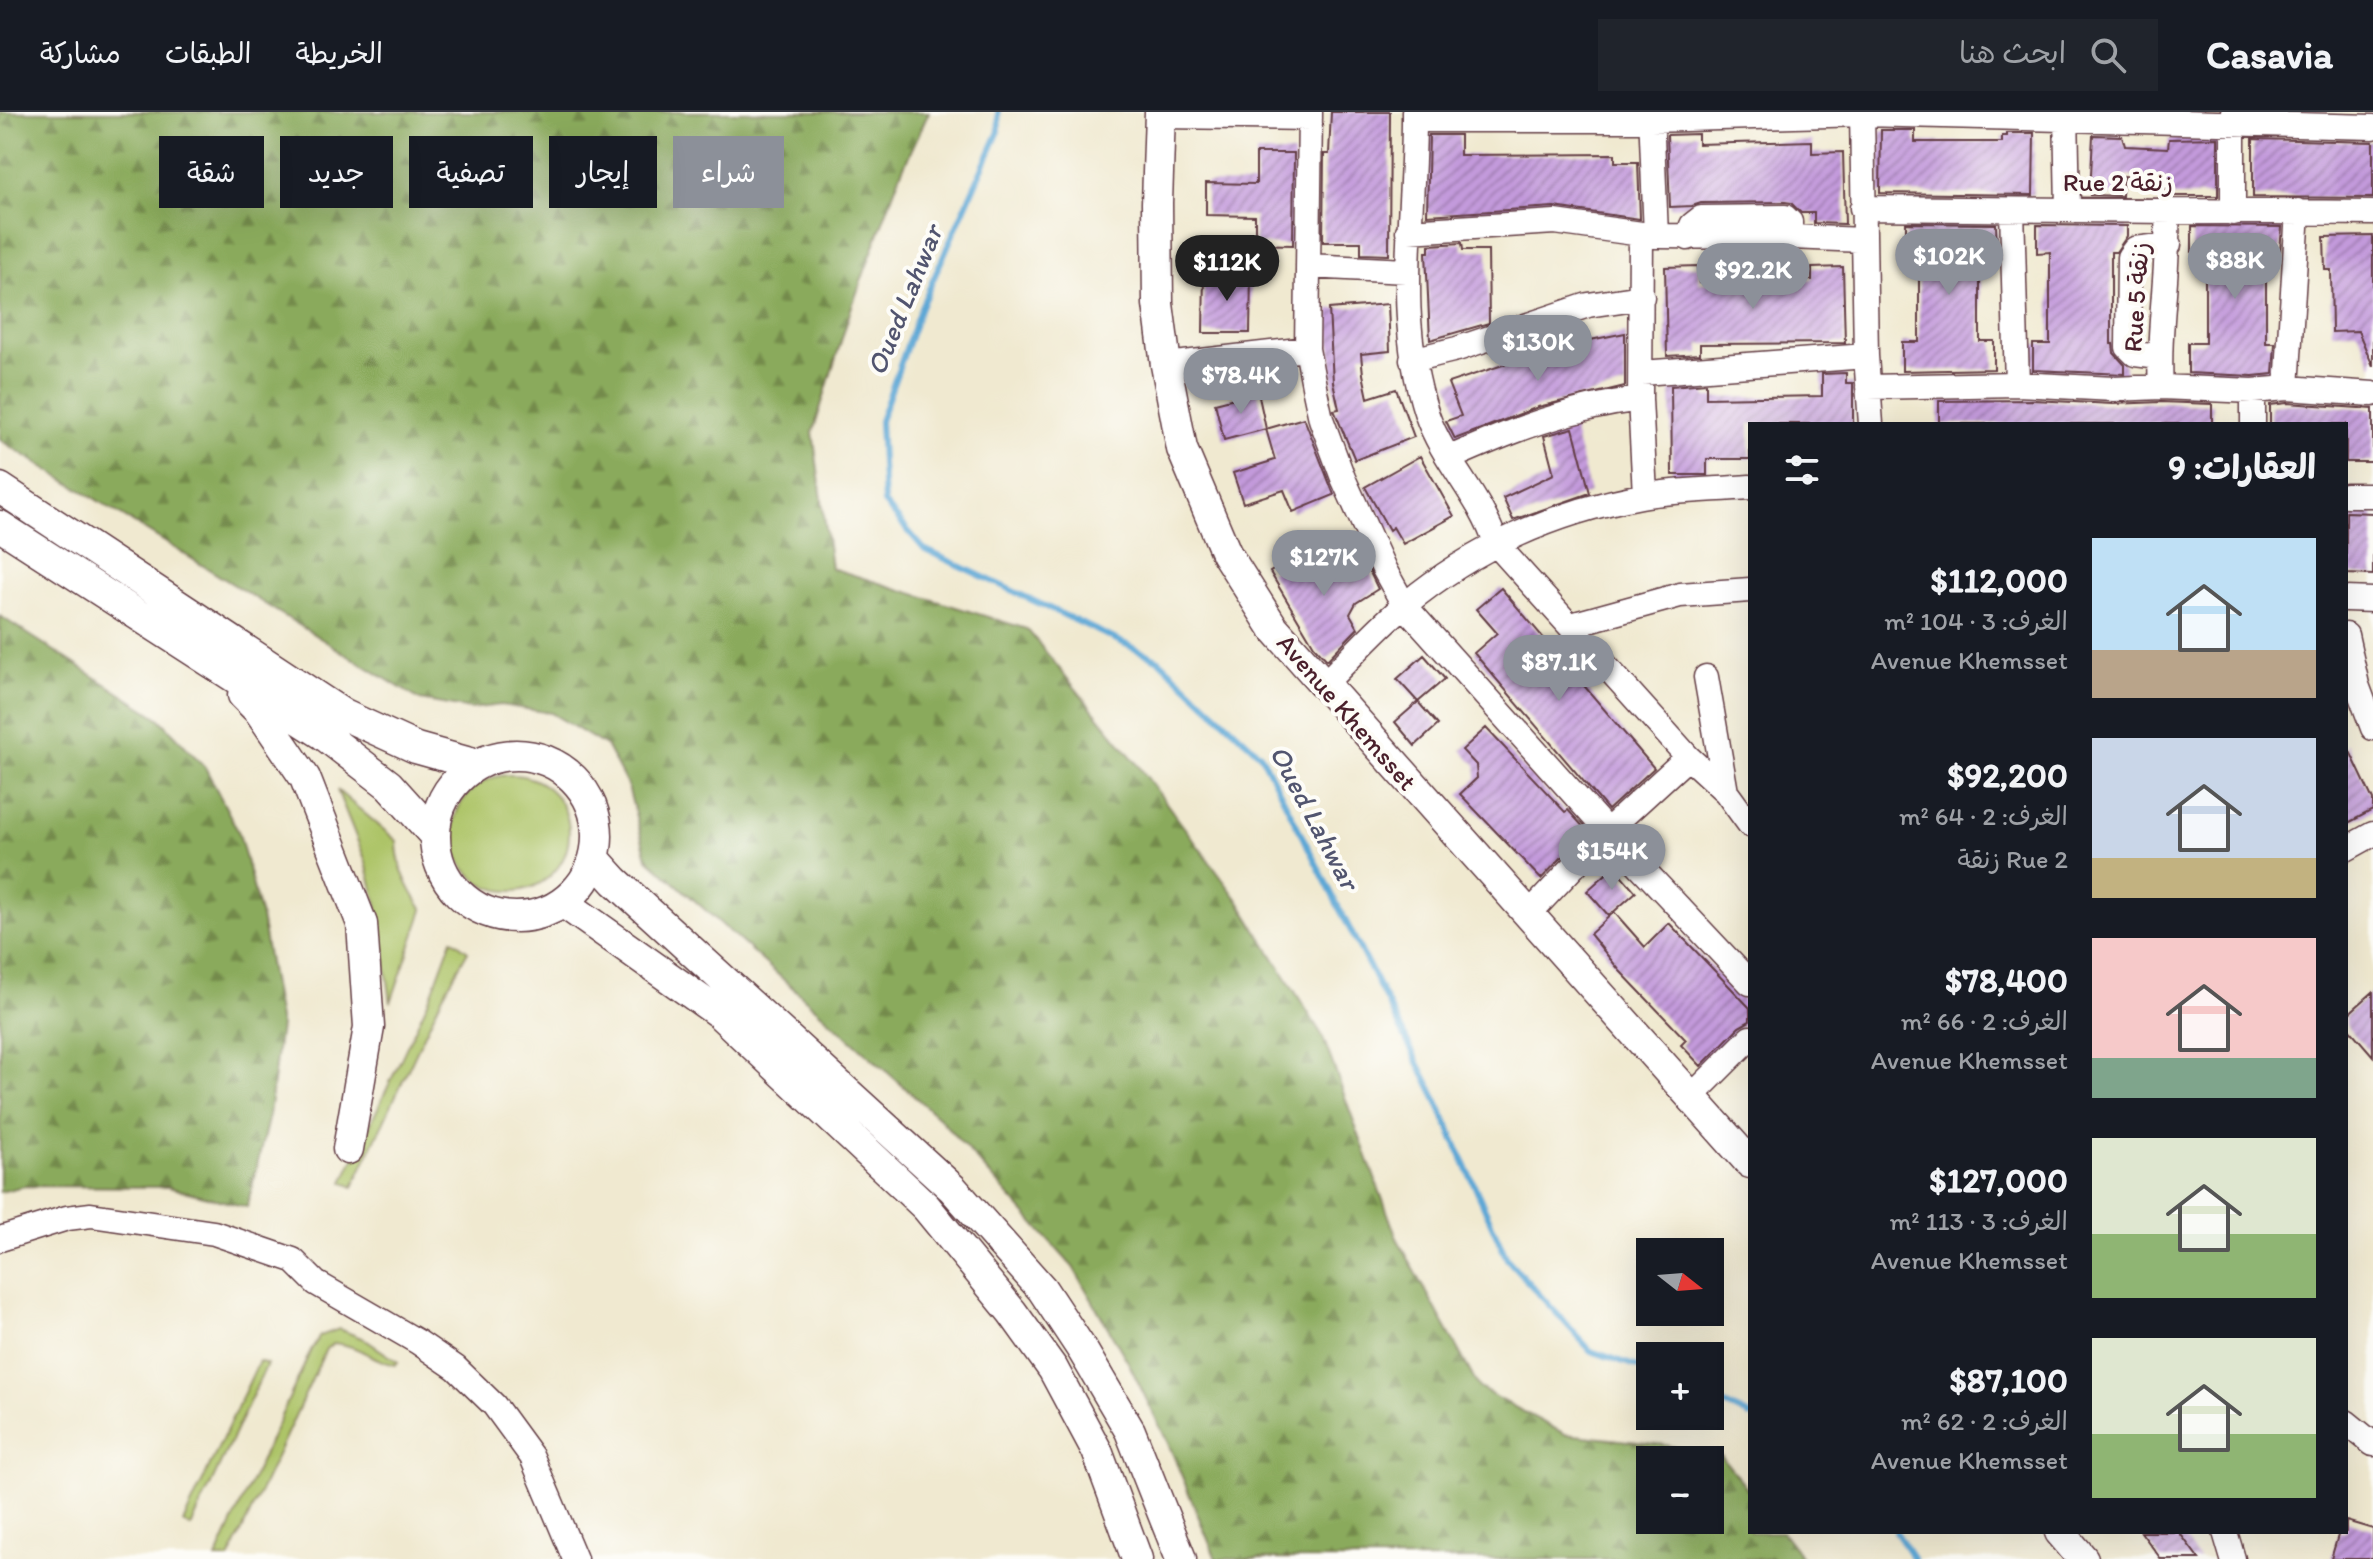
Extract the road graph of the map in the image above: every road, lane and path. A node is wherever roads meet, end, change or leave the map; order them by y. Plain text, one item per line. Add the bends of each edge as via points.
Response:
1 (1862, 113) edge
2 (1160, 114) edge
3 (1310, 115) edge
4 (2066, 115) edge
5 (1414, 116) edge
6 (1651, 116) edge
7 (2233, 118) edge
8 (2373, 127) edge
9 (1862, 208) junction
10 (2068, 209) junction
11 (2167, 209) junction
12 (2012, 210) junction
13 (2298, 211) junction
14 (2233, 213) junction
15 (2373, 213) edge
16 (1408, 231) junction
17 (1648, 235) junction
18 (1863, 240) junction
19 (2169, 245) junction
20 (1308, 266) junction
21 (1406, 271) junction
22 (1642, 297) junction
23 (1307, 349) junction
24 (1866, 356) junction
25 (2159, 357) junction
26 (1412, 360) junction
27 (1166, 365) junction
28 (1642, 373) junction
29 (2017, 384) junction
30 (1868, 387) junction
31 (2161, 387) junction
32 (2287, 388) junction
33 (2253, 391) junction
34 (2373, 394) edge
35 (1640, 399) junction
36 (1871, 422) edge
37 (2253, 422) edge
38 (1450, 458) junction
39 (1748, 487) edge
40 (0, 488) edge
41 (1645, 495) junction
42 (2348, 495) edge
43 (2373, 495) edge
44 (0, 526) edge
45 (1496, 544) junction
46 (1748, 590) edge
47 (2348, 599) edge
48 (2373, 600) edge
49 (1404, 605) junction
50 (1571, 625) junction
51 (2348, 644) edge
52 (214, 665) junction
53 (1706, 677) dead end
54 (1323, 685) junction
55 (2373, 728) edge
56 (1688, 757) junction
57 (477, 765) junction
58 (1726, 792) junction
59 (1748, 822) edge
60 (1607, 831) junction
61 (2373, 834) edge
62 (435, 836) junction
63 (2348, 848) edge
64 (595, 859) junction
65 (564, 903) junction
66 (1528, 915) junction
67 (1748, 981) edge
68 (1748, 1040) edge
69 (1691, 1097) junction
70 (348, 1149) dead end
71 (1748, 1161) edge
72 (35, 1228) junction
73 (0, 1231) edge
74 (0, 1239) edge
75 (2348, 1424) edge
76 (2373, 1444) edge
77 (2225, 1534) edge
78 (575, 1559) edge
79 (1137, 1559) edge
80 (1181, 1559) edge
81 (2233, 1559) edge

1 - 4 street
1 - 6 street
1 - 9 street
2 - 3 street
2 - 27 street, Avenue Khemsset via 1158,304
3 - 20 street
4 - 7 street
4 - 10 street
5 - 6 street
5 - 16 street
6 - 17 street
7 - 8 street
7 - 14 street
9 - 12 street, Rue 2 زنقة
9 - 18 street
10 - 11 street, Rue 2 زنقة
10 - 12 street, Rue 2 زنقة
11 - 14 street, Rue 2 زنقة
11 - 19 street, Rue 5 زنقة
12 - 29 street
13 - 14 street, Rue 2 زنقة
13 - 15 street, Rue 2 زنقة
13 - 32 street
16 - 17 street via 1545,222
16 - 21 street
17 - 18 street
17 - 22 street
18 - 24 street
19 - 25 street, Rue 5 زنقة
19 - 25 street via 2135,249 2129,257 2128,347 2135,354
20 - 21 street
20 - 23 street
21 - 26 street
22 - 26 street via 1588,305
22 - 28 street
23 - 27 street
23 - 49 street via 1330,448
24 - 28 street
24 - 30 street
25 - 31 street, Rue 5 زنقة
26 - 38 street via 1427,415
27 - 54 street, Avenue Khemsset via 1182,449 1226,553 1273,627
28 - 35 street
29 - 30 street
29 - 31 street
30 - 36 street
31 - 33 street
32 - 33 street
32 - 34 street
33 - 37 street
35 - 38 street via 1557,415
35 - 41 street
38 - 45 street via 1490,524
39 - 41 street
40 - 57 street via 344,715 416,748
41 - 45 street via 1580,510
42 - 43 street
44 - 52 street
45 - 49 street
45 - 50 street
46 - 50 street via 1680,595
47 - 48 street
49 - 54 street
49 - 60 street
50 - 56 street
51 - 55 street
52 - 62 street via 371,770
52 - 70 street via 260,712 305,778 362,924 369,1027
53 - 58 street
54 - 66 street, Avenue Khemsset
56 - 58 street
56 - 60 street
57 - 62 street via 444,798
57 - 64 street via 516,753 542,757 565,770 584,789 595,812
58 - 59 street
60 - 66 street
60 - 67 street
61 - 63 street
62 - 65 street via 446,877 459,894 488,913 529,917
64 - 65 street via 585,881
64 - 80 street via 953,1189 1042,1289 1130,1431
65 - 79 street via 719,1013 926,1207 1053,1369 1097,1451
66 - 69 street, Avenue Khemsset
68 - 69 street
69 - 71 street, Avenue Khemsset
72 - 73 street
72 - 74 street
72 - 78 street via 67,1218 119,1217 214,1233 293,1260 316,1283 456,1368 494,1405 532,1457
75 - 76 street
77 - 81 street

